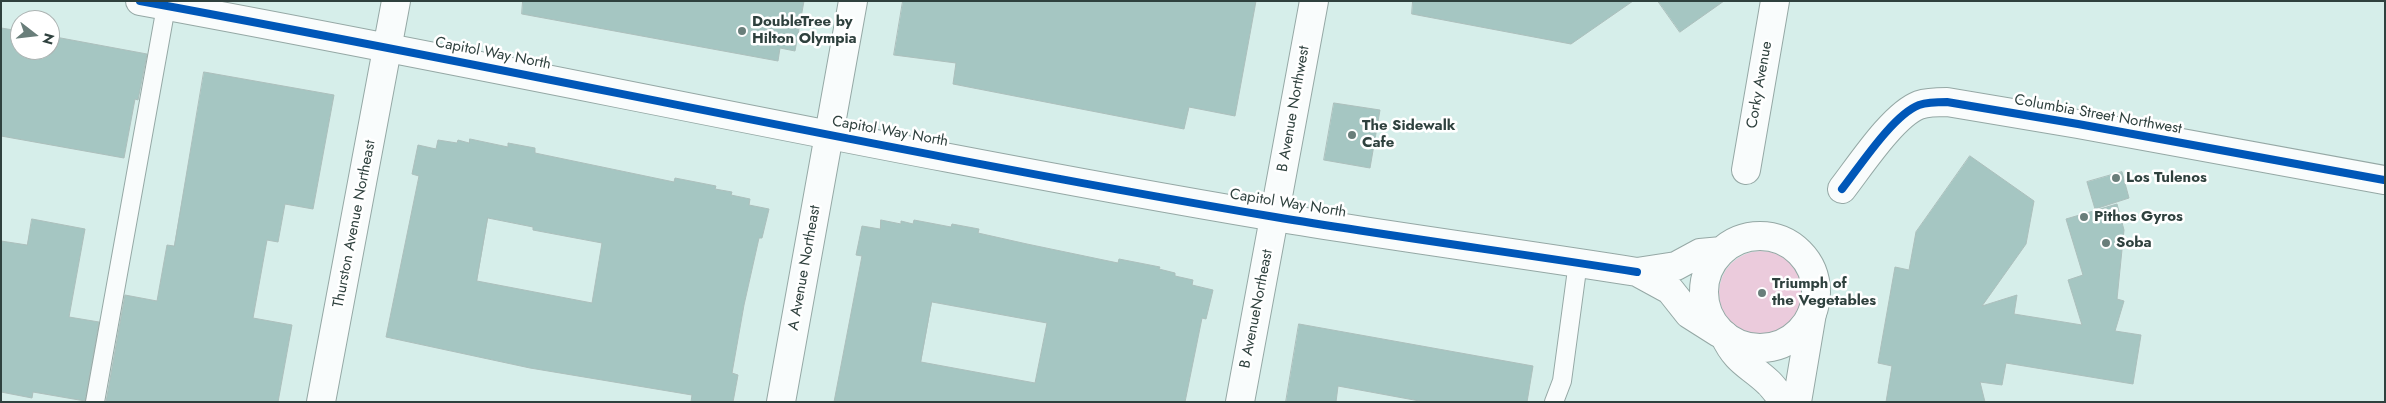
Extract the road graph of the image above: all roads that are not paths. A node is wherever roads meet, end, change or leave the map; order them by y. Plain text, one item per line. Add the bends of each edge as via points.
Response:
1 (140, 1) edge
2 (396, 1) edge
3 (853, 1) edge
4 (1314, 1) edge
5 (1776, 1) edge
6 (167, 4) edge
7 (388, 46) junction
8 (829, 135) junction
9 (1746, 170) dead end
10 (2384, 180) dead end
11 (1842, 189) dead end
12 (1274, 217) junction
13 (1722, 251) junction
14 (1578, 262) junction
15 (1637, 272) junction
16 (1812, 313) junction
17 (1724, 335) junction
18 (95, 402) edge
19 (321, 402) edge
20 (781, 402) edge
21 (1240, 402) edge
22 (1554, 402) edge
23 (1785, 402) edge
24 (1797, 402) edge

1 - 6 street, Capitol Way North
2 - 7 street, Thurston Avenue Northeast
3 - 8 street, A Avenue Northeast
4 - 12 street, B Avenue Northwest
5 - 9 street, Corky Avenue
6 - 7 street, Capitol Way North
6 - 18 lane
7 - 8 street, Capitol Way North
7 - 19 street, Thurston Avenue Northeast
8 - 12 street, Capitol Way North
8 - 20 street, A Avenue Northeast
10 - 11 street, Columbia Street Northwest via 2078,124 1932,102 1918,106 1895,122
12 - 14 street, Capitol Way North
12 - 21 street, B AvenueNortheast
13 - 15 street, Capitol Way North via 1700,253 1676,266
13 - 16 street via 1736,241 1753,236 1771,237 1788,243 1801,253 1816,282
13 - 17 street via 1706,278 1704,294 1714,324
14 - 15 street, Capitol Way North
14 - 22 lane via 1562,381
15 - 17 street, Capitol Way North via 1670,290 1689,314
16 - 17 street via 1794,337 1774,346 1751,348
16 - 24 street
17 - 23 street via 1741,362 1771,384

